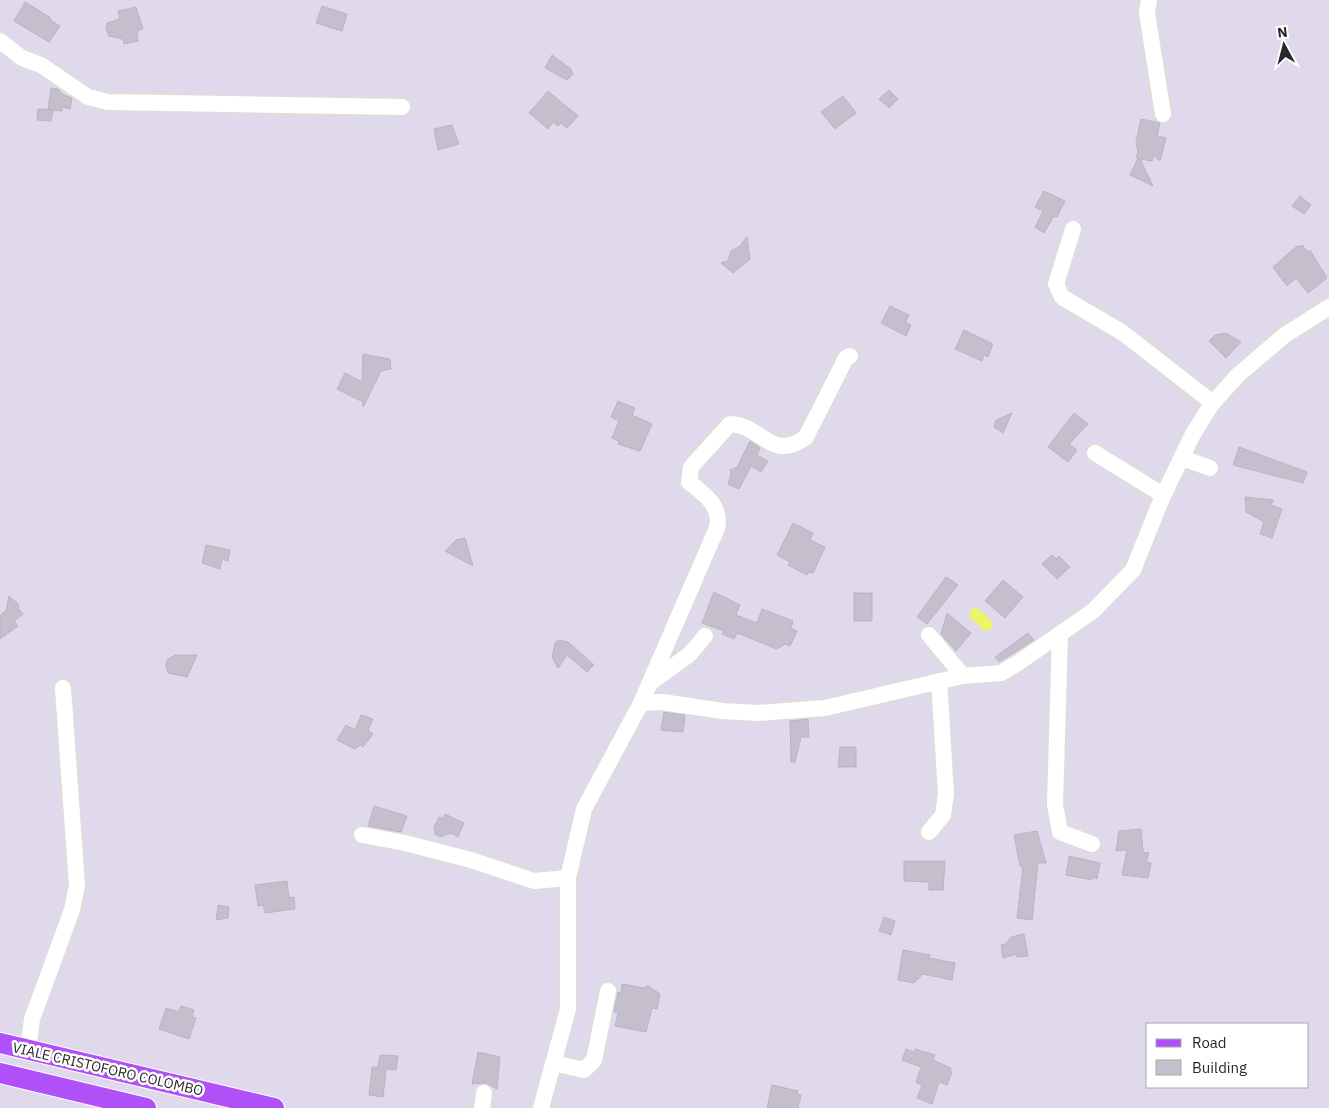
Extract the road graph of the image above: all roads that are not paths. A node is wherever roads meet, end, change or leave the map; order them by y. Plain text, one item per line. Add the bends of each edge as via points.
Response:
1 (1149, 0) edge
2 (0, 41) edge
3 (402, 107) dead end
4 (1163, 114) dead end
5 (1073, 229) dead end
6 (1329, 307) edge
7 (850, 356) dead end
8 (1213, 403) junction
9 (1095, 453) dead end
10 (1182, 458) junction
11 (1210, 468) dead end
12 (1163, 496) junction
13 (1060, 634) junction
14 (929, 635) dead end
15 (705, 636) dead end
16 (963, 676) junction
17 (939, 681) junction
18 (649, 683) junction
19 (63, 688) dead end
20 (642, 702) junction
21 (929, 832) dead end
22 (362, 836) dead end
23 (1092, 844) dead end
24 (568, 878) junction
25 (608, 992) dead end
26 (0, 1043) edge
27 (28, 1050) junction
28 (553, 1064) junction
29 (0, 1073) edge
30 (146, 1108) edge
31 (274, 1108) edge
32 (541, 1108) edge

1 - 4 street via 1147,13
2 - 3 street via 22,58 41,64 88,97 108,102
5 - 8 street via 1056,284 1062,297 1123,333
6 - 8 street via 1285,335 1238,375
7 - 18 street via 846,358 806,437 795,445 784,448 744,427 730,424 691,467 689,482 711,500 719,519 718,528
8 - 10 street
9 - 12 street
10 - 11 street
10 - 12 street
12 - 13 street via 1134,570 1093,611
13 - 16 street via 1001,673
13 - 23 street via 1055,805 1060,832
14 - 16 street
15 - 18 street via 690,654
16 - 17 street
17 - 20 street via 825,708 758,713
17 - 21 street via 946,794 943,815
18 - 20 street
19 - 27 street via 77,885 72,910 32,1018
20 - 24 street via 584,809
22 - 24 street via 405,843 534,880
24 - 28 street via 568,1009
25 - 28 street via 594,1060 584,1070
26 - 27 main road, VIALE CRISTOFORO COLOMBO
27 - 31 main road, VIALE CRISTOFORO COLOMBO
28 - 32 street
29 - 30 main road, VIALE CRISTOFORO COLOMBO

